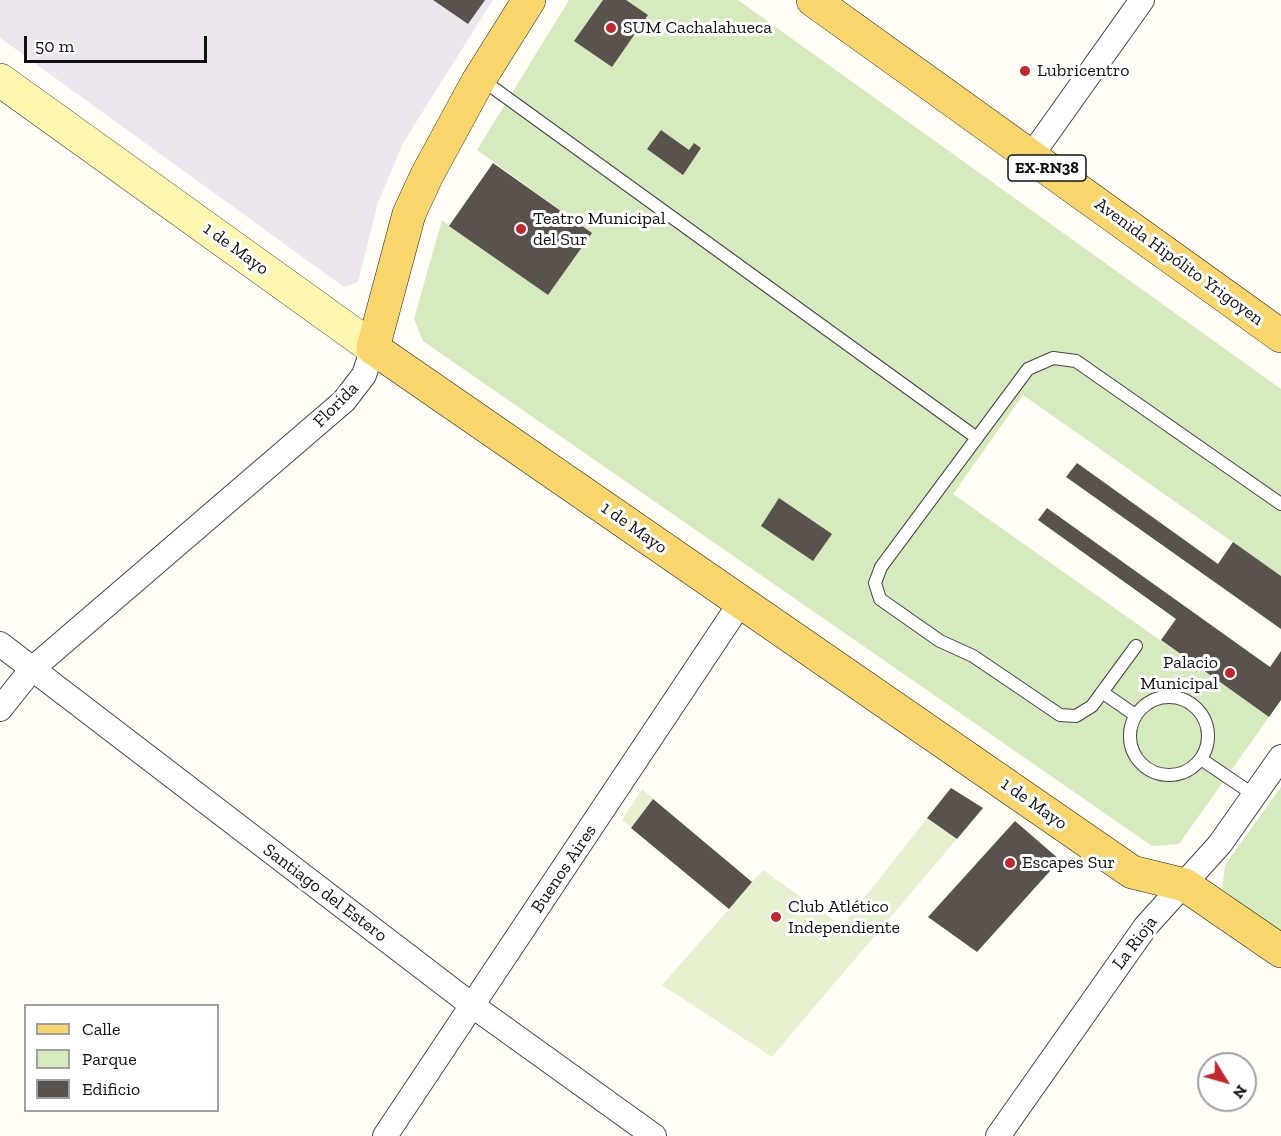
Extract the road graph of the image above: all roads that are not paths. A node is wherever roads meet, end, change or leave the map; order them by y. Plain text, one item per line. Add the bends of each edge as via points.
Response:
1 (529, 0) edge
2 (813, 0) edge
3 (1142, 0) edge
4 (480, 78) junction
5 (0, 80) edge
6 (1030, 156) junction
7 (1281, 336) edge
8 (373, 348) junction
9 (977, 438) junction
10 (1281, 504) edge
11 (741, 602) junction
12 (0, 644) edge
13 (1136, 646) dead end
14 (32, 669) junction
15 (1102, 692) junction
16 (0, 709) edge
17 (1135, 715) junction
18 (1281, 757) edge
19 (1201, 759) junction
20 (1254, 795) junction
21 (1185, 885) junction
22 (1281, 951) edge
23 (473, 1006) junction
24 (385, 1136) edge
25 (654, 1136) edge
26 (998, 1136) edge

1 - 4 main road, Florida
2 - 6 main road, Avenida Hipólito Yrigoyen / EX-RN38
3 - 6 street
4 - 8 main road, Florida via 410,214
4 - 9 lane
5 - 8 street, 1 de Mayo
6 - 7 main road, Avenida Hipólito Yrigoyen / EX-RN38
8 - 11 main road, 1 de Mayo
8 - 14 street, Florida via 364,375 344,401
9 - 10 lane via 1028,369 1053,358 1076,361
9 - 15 lane via 881,567 875,583 880,599 1060,715 1076,716 1092,706
11 - 21 main road, 1 de Mayo via 1132,872
11 - 23 street, Buenos Aires
12 - 14 street, Santiago del Estero
13 - 15 lane
14 - 16 street, Florida
14 - 23 street, Santiago del Estero
15 - 17 lane
17 - 19 lane via 1129,738 1137,761 1146,769 1170,776 1192,768
17 - 19 lane via 1143,705 1167,696 1191,703 1207,729 1207,748
18 - 20 street, La Rioja
19 - 20 lane
20 - 21 street, La Rioja
21 - 22 main road, 1 de Mayo
21 - 26 street, La Rioja via 1146,926
23 - 24 street, Buenos Aires
23 - 25 street, Santiago del Estero

